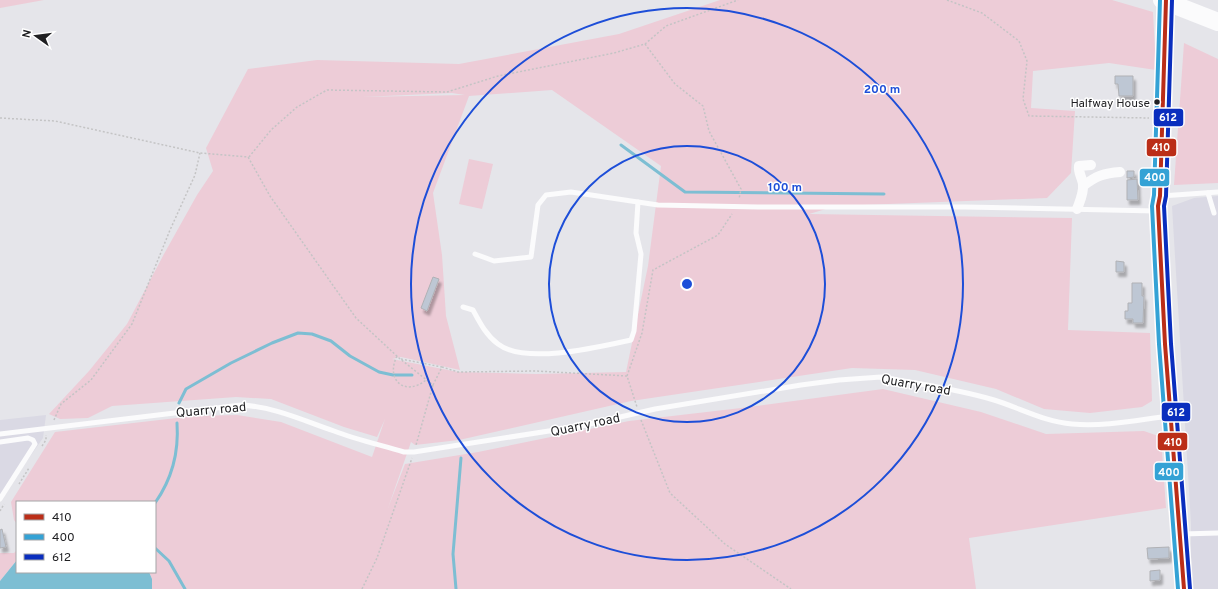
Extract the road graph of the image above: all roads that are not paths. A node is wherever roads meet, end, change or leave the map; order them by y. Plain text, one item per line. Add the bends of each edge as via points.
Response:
1 (1162, 0) edge
2 (1166, 0) edge
3 (1218, 22) edge
4 (1091, 165) dead end
5 (1120, 172) dead end
6 (1083, 186) junction
7 (1218, 192) edge
8 (1208, 193) junction
9 (638, 202) junction
10 (1159, 204) junction
11 (1077, 209) junction
12 (1214, 214) dead end
13 (475, 254) dead end
14 (463, 307) dead end
15 (1171, 416) junction
16 (0, 434) edge
17 (0, 442) edge
18 (3, 500) edge
19 (1218, 533) edge
20 (1179, 534) junction
21 (1184, 589) edge

1 - 3 highway
2 - 10 main road
4 - 6 street via 1079,166 1078,173
5 - 6 street via 1104,172
6 - 11 street via 1083,195
7 - 8 lane
8 - 10 lane
8 - 12 lane
9 - 11 lane via 738,207
9 - 13 lane via 571,192 546,196 538,205 531,257 494,261
9 - 14 lane via 636,233 641,254 631,340 595,348 552,353 521,353 499,345 486,333 473,310
10 - 11 lane
10 - 15 main road
15 - 16 lane, Quarry road via 1104,424 1071,424 1048,419 994,400 881,377 801,385 639,413 581,426 414,452 404,452 334,432 284,412 252,406 219,406
15 - 20 main road
17 - 18 lane via 28,438 35,444
19 - 20 lane
20 - 21 main road

